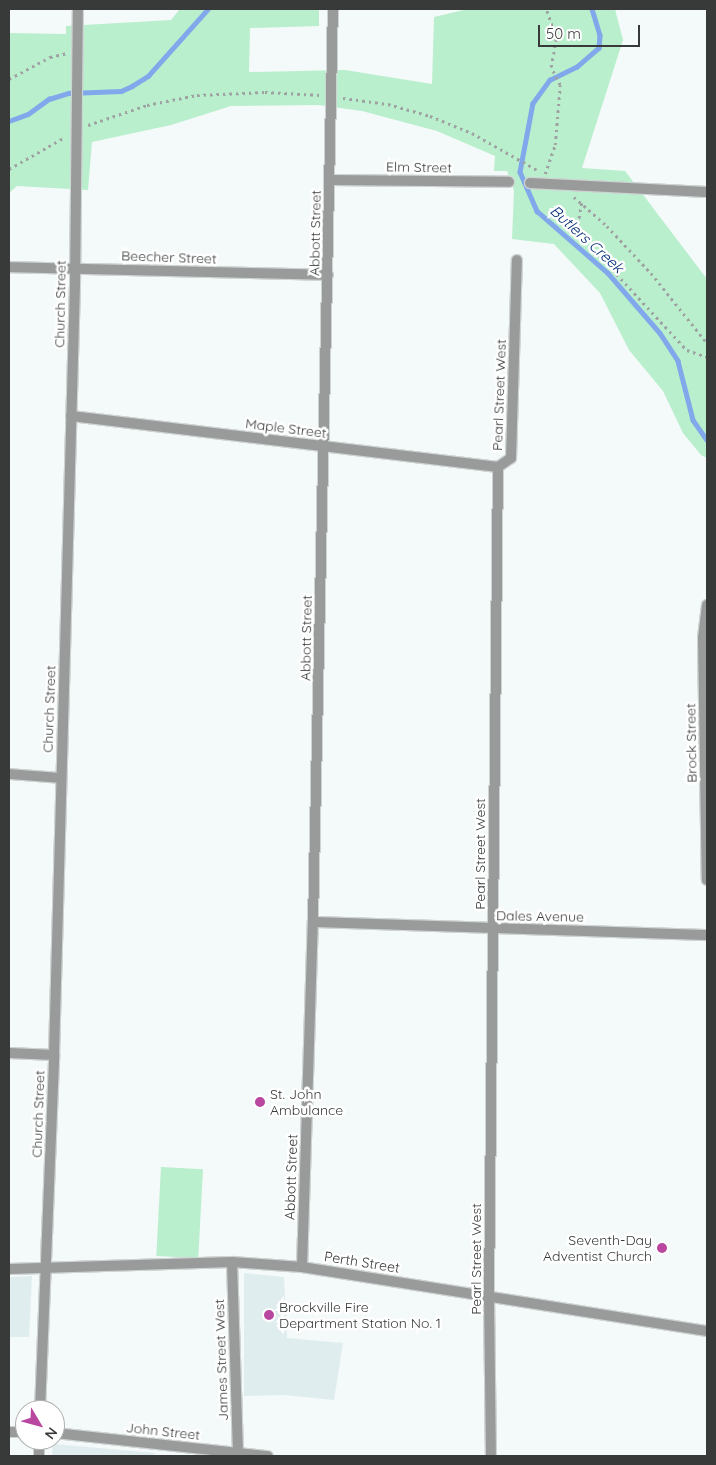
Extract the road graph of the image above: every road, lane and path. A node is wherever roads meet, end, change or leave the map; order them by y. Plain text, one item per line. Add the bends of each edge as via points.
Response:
1 (78, 9) edge
2 (333, 9) edge
3 (546, 9) edge
4 (78, 51) junction
5 (9, 79) edge
6 (333, 96) junction
7 (74, 132) junction
8 (9, 169) edge
9 (544, 175) junction
10 (330, 180) junction
11 (508, 182) dead end
12 (530, 183) dead end
13 (559, 186) junction
14 (707, 192) edge
15 (582, 202) junction
16 (517, 260) dead end
17 (9, 267) edge
18 (75, 268) junction
19 (328, 275) junction
20 (707, 343) edge
21 (707, 357) edge
22 (71, 416) junction
23 (323, 446) junction
24 (498, 467) junction
25 (707, 605) edge
26 (9, 774) edge
27 (61, 778) junction
28 (707, 880) edge
29 (313, 922) junction
30 (493, 929) junction
31 (707, 935) edge
32 (9, 1053) edge
33 (54, 1055) junction
34 (232, 1262) junction
35 (45, 1267) junction
36 (302, 1267) junction
37 (9, 1269) edge
38 (490, 1296) junction
39 (707, 1331) edge
40 (40, 1400) edge
41 (65, 1434) edge
42 (238, 1454) edge
43 (268, 1456) edge
44 (491, 1456) edge

1 - 4 street, Church Street
2 - 6 street, Abbott Street
3 - 9 path via 556,38 551,66 560,85 555,145
4 - 5 path via 50,57
4 - 7 street, Church Street
6 - 7 path via 265,92 197,95 148,106
6 - 9 path via 388,104 430,116 505,150
6 - 10 street, Abbott Street
7 - 8 path
7 - 18 street, Church Street
9 - 13 path
10 - 11 street, Elm Street
10 - 19 street, Abbott Street
12 - 13 street
13 - 14 street
13 - 15 path
15 - 20 path via 651,273
15 - 21 path via 577,231 687,350
16 - 24 street, Pearl Street West via 511,458
17 - 18 street, Beecher Street
18 - 19 street, Beecher Street
18 - 22 street, Church Street
19 - 23 street, Abbott Street
22 - 23 street, Maple Street
22 - 27 street, Church Street
23 - 24 street, Maple Street
23 - 29 street, Abbott Street
24 - 30 street, Pearl Street West
25 - 28 street, Brock Street via 703,638
26 - 27 street
27 - 33 street, Church Street
29 - 30 street, Dales Avenue
29 - 36 street, Abbott Street
30 - 31 street, Dales Avenue
30 - 38 street, Pearl Street West
32 - 33 street
33 - 35 street, Church Street
34 - 35 street, Perth Street
34 - 36 street, Perth Street
34 - 42 street, James Street West
35 - 37 street, Perth Street
35 - 40 street, Church Street
36 - 38 street, Perth Street
38 - 39 street, Perth Street
38 - 44 street, Pearl Street West
41 - 42 street, John Street
42 - 43 street, John Street

